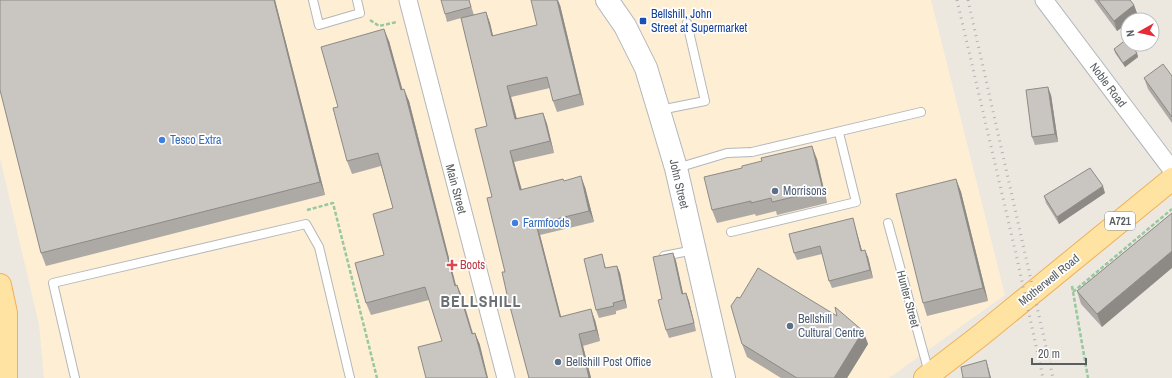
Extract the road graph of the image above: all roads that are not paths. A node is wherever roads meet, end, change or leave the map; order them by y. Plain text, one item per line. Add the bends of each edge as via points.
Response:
1 (313, 0) edge
2 (356, 0) edge
3 (408, 0) edge
4 (607, 0) edge
5 (1044, 0) edge
6 (687, 23) dead end
7 (659, 111) junction
8 (921, 112) dead end
9 (839, 133) junction
10 (676, 168) junction
11 (1172, 170) edge
12 (1172, 179) edge
13 (888, 223) dead end
14 (731, 232) dead end
15 (694, 250) junction
16 (655, 258) edge
17 (0, 285) edge
18 (927, 377) edge
19 (6, 378) edge
20 (75, 378) edge
21 (350, 378) edge
22 (506, 378) edge
23 (724, 378) edge

1 - 2 lane via 319,25 360,13
3 - 22 street, Main Street
4 - 7 street, John Street via 625,26 646,68
5 - 11 street, Noble Road
6 - 7 lane via 705,101
7 - 10 street, John Street
8 - 9 lane
9 - 10 lane via 752,152 726,152
9 - 14 lane via 856,202
10 - 15 street, John Street
12 - 18 main road, Motherwell Road / A721
13 - 18 lane, Hunter Street
15 - 16 lane
15 - 23 street, John Street
17 - 19 main road via 6,314
20 - 21 lane via 53,283 306,224 318,247

